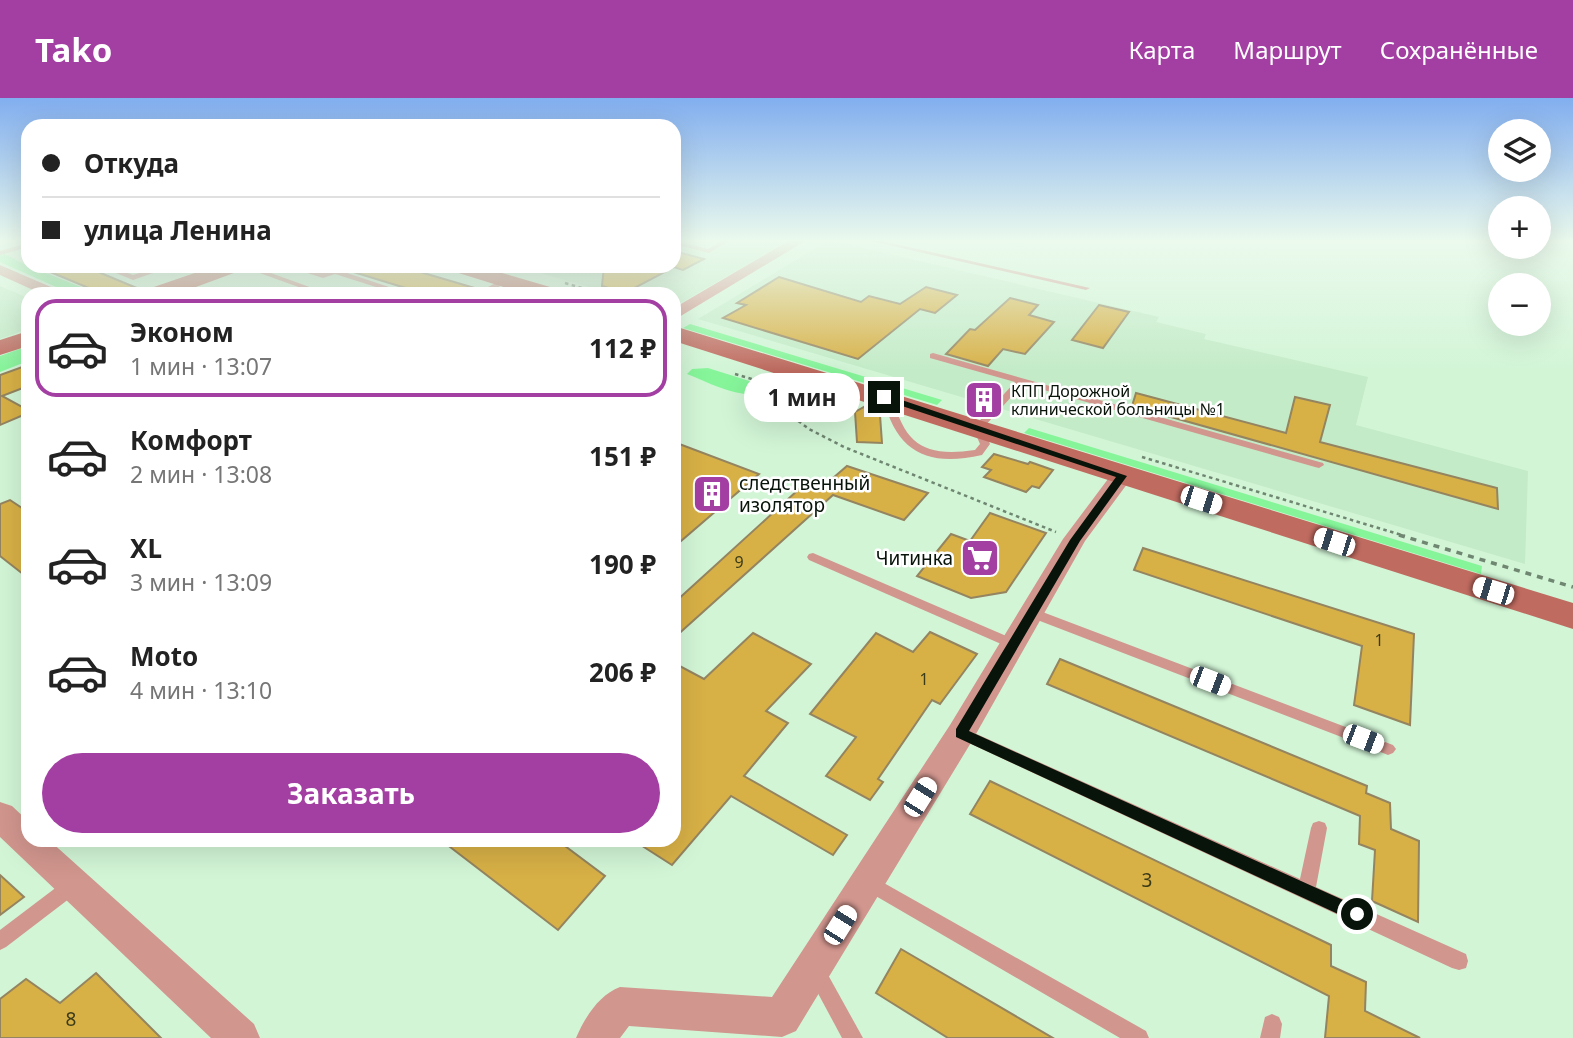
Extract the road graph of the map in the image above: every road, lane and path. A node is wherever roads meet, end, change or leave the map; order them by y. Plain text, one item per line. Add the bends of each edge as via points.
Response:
1 (726, 284) edge
2 (1067, 284) edge
3 (1086, 288) dead end
4 (681, 311) edge
5 (681, 334) edge
6 (21, 340) edge
7 (0, 348) edge
8 (933, 356) dead end
9 (1021, 381) junction
10 (768, 386) dead end
11 (888, 398) junction
12 (978, 428) junction
13 (1319, 465) dead end
14 (1122, 476) junction
15 (1075, 540) junction
16 (813, 556) dead end
17 (1032, 612) junction
18 (1573, 616) edge
19 (1013, 645) junction
20 (961, 733) junction
21 (1388, 749) dead end
22 (0, 816) edge
23 (1319, 828) dead end
24 (21, 835) edge
25 (35, 847) edge
26 (867, 882) junction
27 (76, 884) junction
28 (1306, 891) junction
29 (0, 941) edge
30 (1459, 961) dead end
31 (813, 968) junction
32 (780, 1027) edge
33 (240, 1038) edge
34 (596, 1038) edge
35 (853, 1038) edge
36 (1139, 1038) edge

1 - 4 street
2 - 3 lane
5 - 11 main road
6 - 7 main road
8 - 9 lane
9 - 12 lane
9 - 13 lane
10 - 15 path via 775,392 777,405 844,447
11 - 12 main road
11 - 12 lane via 901,436 921,451 943,457 978,453 985,444
12 - 14 main road
14 - 15 street
14 - 18 main road
15 - 17 street
16 - 19 lane
17 - 19 street
17 - 21 lane
19 - 20 street
20 - 26 street
20 - 28 lane
22 - 24 street
23 - 28 lane
25 - 27 street
26 - 31 street
26 - 36 lane
27 - 29 lane
27 - 33 street
28 - 30 lane
31 - 32 street
31 - 35 lane
32 - 34 street via 621,1006

